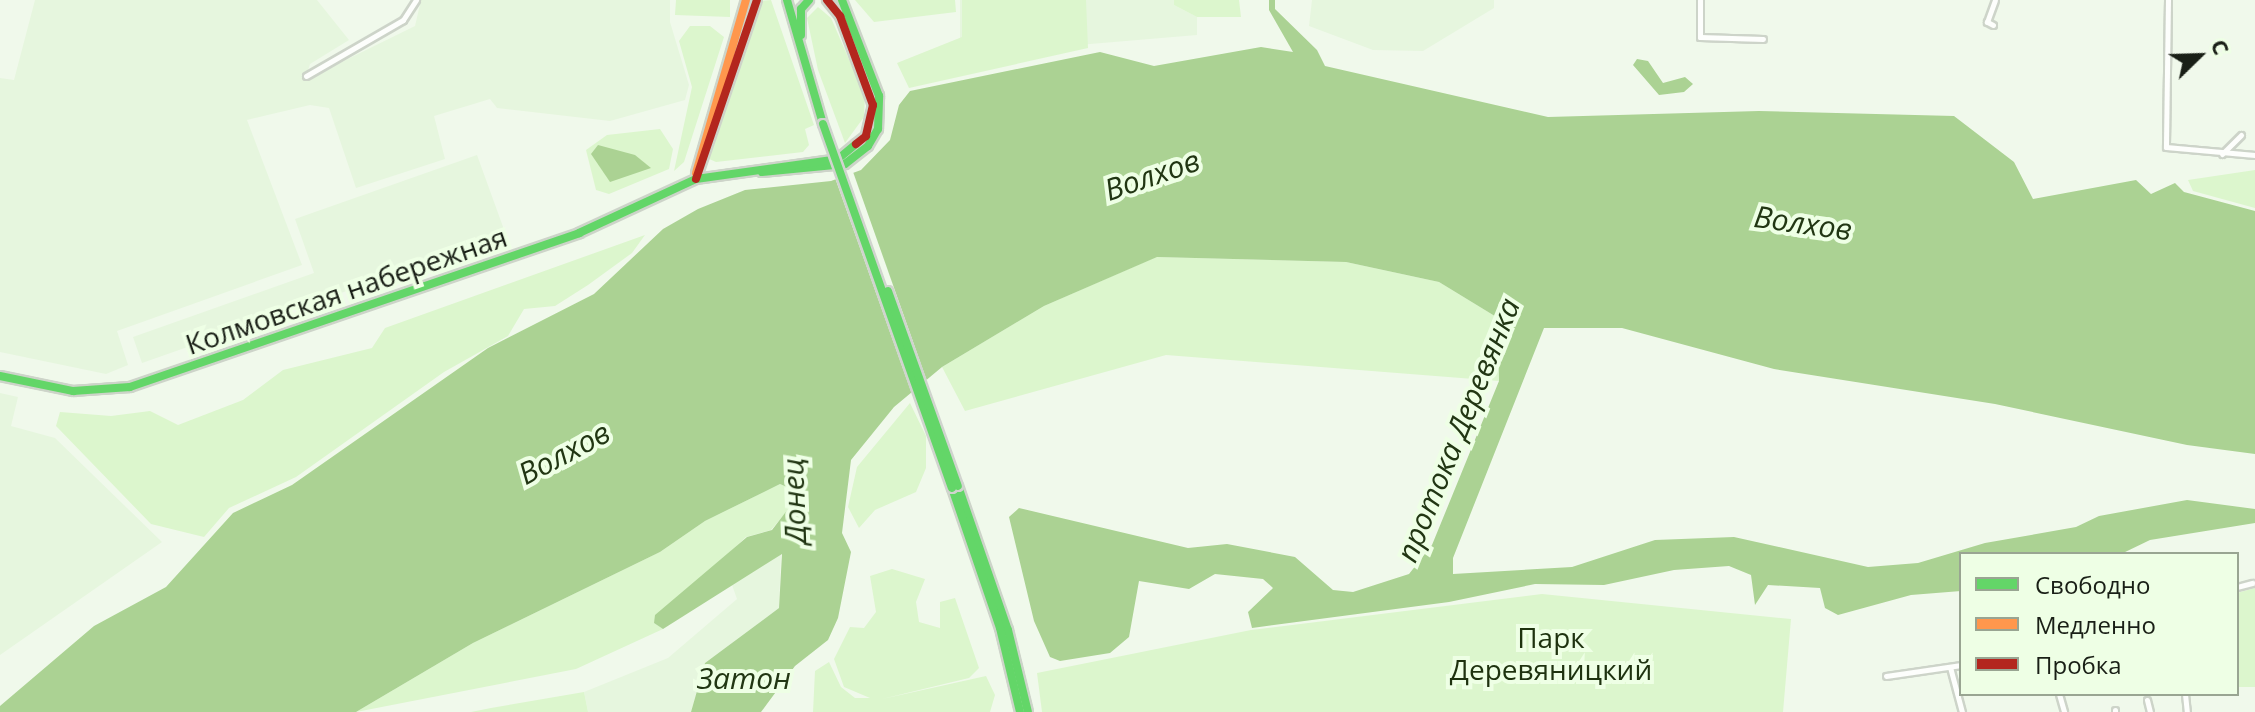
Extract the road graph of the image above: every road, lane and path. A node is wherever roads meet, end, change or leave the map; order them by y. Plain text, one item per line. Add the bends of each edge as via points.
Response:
1 (416, 0) edge
2 (746, 0) edge
3 (757, 0) edge
4 (809, 0) edge
5 (827, 0) edge
6 (842, 0) edge
7 (1700, 0) edge
8 (1995, 0) edge
9 (2168, 0) edge
10 (787, 2) edge
11 (1993, 25) dead end
12 (801, 35) junction
13 (1763, 39) dead end
14 (306, 76) dead end
15 (825, 123) junction
16 (2241, 135) dead end
17 (2221, 155) junction
18 (2255, 155) edge
19 (696, 179) junction
20 (0, 376) edge
21 (955, 487) junction
22 (2252, 583) dead end
23 (2239, 586) edge
24 (1959, 665) edge
25 (1950, 667) junction
26 (1886, 676) dead end
27 (2147, 700) dead end
28 (1020, 712) edge
29 (1028, 712) edge
30 (1962, 712) edge
31 (2150, 712) edge

1 - 14 street via 403,20
2 - 19 main road via 699,152
3 - 19 main road
4 - 12 main road via 801,14
5 - 19 main road, Колмовская набережная via 840,16 870,94 873,118 866,136 831,162
6 - 19 main road, Колмовская набережная via 879,96 881,118 868,146 836,167
7 - 13 street via 1700,37
8 - 11 street via 1987,22
9 - 17 street via 2166,147
10 - 12 main road
10 - 15 main road
12 - 15 main road
15 - 21 main road, bridge
16 - 17 street
17 - 18 street
19 - 20 main road, Колмовская набережная via 579,233 130,387 73,391
21 - 28 main road via 1000,628
21 - 29 main road via 1008,630
22 - 23 street
24 - 25 street
25 - 26 street
25 - 30 street
27 - 31 street

